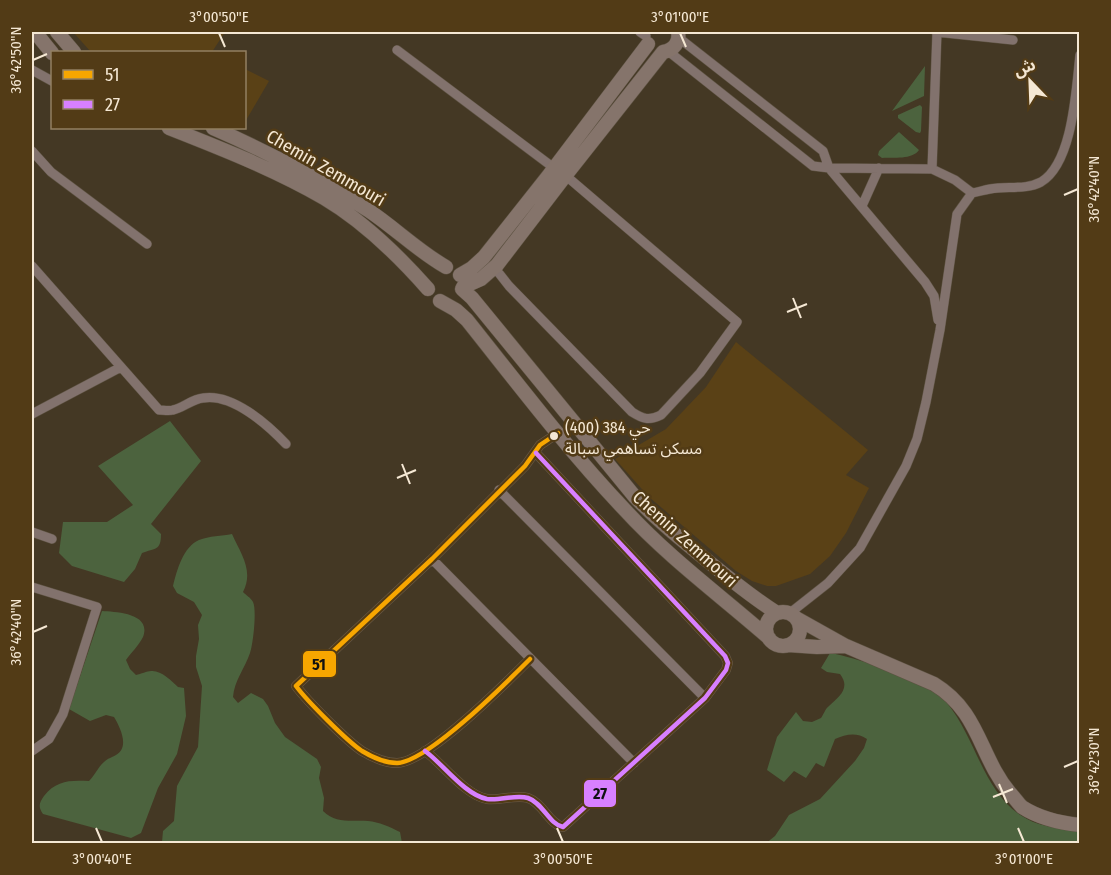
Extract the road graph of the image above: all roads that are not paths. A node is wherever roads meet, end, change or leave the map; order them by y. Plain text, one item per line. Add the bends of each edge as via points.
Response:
1 (35, 32) edge
2 (57, 32) edge
3 (937, 32) edge
4 (679, 34) edge
5 (645, 36) edge
6 (1013, 40) dead end
7 (397, 50) dead end
8 (73, 51) edge
9 (666, 51) junction
10 (51, 52) edge
11 (1080, 56) edge
12 (32, 70) edge
13 (51, 80) edge
14 (171, 129) edge
15 (215, 129) edge
16 (32, 151) edge
17 (829, 168) junction
18 (879, 168) junction
19 (932, 169) junction
20 (559, 172) junction
21 (972, 193) junction
22 (862, 206) junction
23 (147, 244) dead end
24 (497, 265) junction
25 (32, 266) edge
26 (446, 267) junction
27 (462, 284) junction
28 (428, 289) junction
29 (440, 302) junction
30 (940, 330) junction
31 (121, 368) junction
32 (32, 414) edge
33 (558, 433) junction
34 (286, 444) dead end
35 (536, 453) junction
36 (499, 490) junction
37 (32, 532) edge
38 (52, 539) dead end
39 (432, 559) junction
40 (32, 587) edge
41 (788, 615) junction
42 (769, 638) junction
43 (788, 645) junction
44 (846, 646) junction
45 (530, 659) junction
46 (705, 698) junction
47 (32, 751) edge
48 (425, 751) junction
49 (634, 764) junction
50 (1080, 825) edge

1 - 10 street
2 - 8 street
3 - 6 street
3 - 19 street
4 - 9 street via 675,46
4 - 17 street via 823,152
5 - 9 street via 655,50
5 - 20 street
7 - 20 street
9 - 17 street via 813,166
9 - 20 street
11 - 21 street via 1074,114 1053,172 1040,183
12 - 13 street
14 - 28 street, Chemin Zemmouri via 324,198 362,225
15 - 26 street, Chemin Zemmouri via 331,187
16 - 23 street via 51,172
17 - 18 street
17 - 22 street
18 - 19 street
18 - 22 street
19 - 21 street
20 - 24 street
20 - 24 street via 737,322 700,374 661,415 643,419 509,286
20 - 27 street
21 - 30 street via 957,214
22 - 30 street via 934,296
24 - 27 street via 480,279
25 - 31 street
26 - 27 street via 457,271
26 - 28 street via 432,273
27 - 29 street via 454,300
27 - 41 street, Chemin Zemmouri via 634,497 753,598
28 - 29 street
29 - 33 street, Chemin Zemmouri via 467,320
30 - 41 street via 917,439 906,466 860,548 828,583
31 - 32 street
31 - 34 street via 159,410 173,410 200,398 214,397 231,402 270,427
33 - 35 street
33 - 42 street, Chemin Zemmouri via 647,533
35 - 36 street
35 - 46 street via 725,656 726,670
36 - 39 street
36 - 46 street
37 - 38 street
39 - 45 street
39 - 48 street via 296,686 363,752 387,763 400,763
40 - 47 street via 97,607 63,714 49,739
41 - 42 street via 768,620
41 - 43 street via 799,624 798,637
41 - 44 street, Chemin Zemmouri
42 - 43 street via 777,645
43 - 44 street, Chemin Zemmouri
44 - 50 street, Chemin Zemmouri via 945,690 969,716 1001,782 1021,806 1057,822
45 - 48 street via 485,705
45 - 49 street
46 - 49 street
48 - 49 street via 470,792 496,800 528,798 561,827

